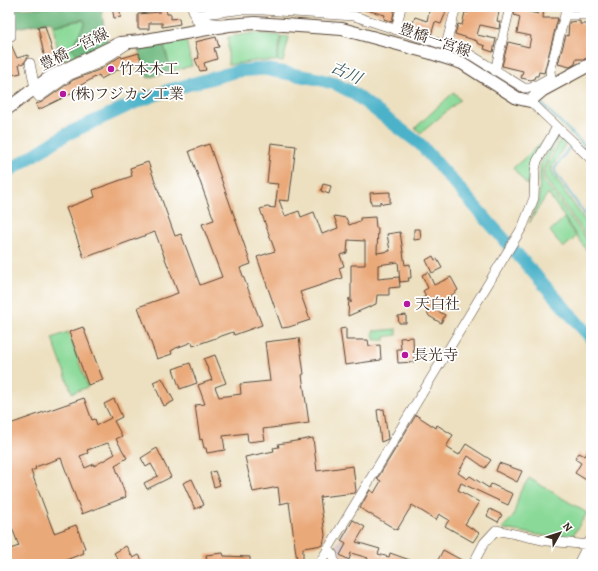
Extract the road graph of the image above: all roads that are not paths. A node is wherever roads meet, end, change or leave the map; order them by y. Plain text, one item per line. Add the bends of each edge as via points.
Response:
1 (11, 7) edge
2 (149, 7) edge
3 (401, 7) edge
4 (456, 7) edge
5 (510, 7) edge
6 (138, 9) dead end
7 (237, 9) edge
8 (292, 9) edge
9 (194, 11) edge
10 (346, 11) edge
11 (566, 11) edge
12 (591, 15) edge
13 (229, 25) junction
14 (396, 30) junction
15 (7, 37) edge
16 (446, 45) junction
17 (30, 63) dead end
18 (591, 64) edge
19 (495, 71) junction
20 (552, 81) junction
21 (36, 88) junction
22 (530, 101) junction
23 (7, 109) edge
24 (557, 127) junction
25 (591, 159) edge
26 (590, 543) edge
27 (328, 548) junction
28 (319, 564) edge
29 (334, 564) edge
30 (473, 564) edge
31 (578, 564) edge

1 - 15 street via 11,36
2 - 6 lane
3 - 14 street
4 - 16 street
5 - 19 street
7 - 8 street
7 - 9 street
8 - 10 street
9 - 13 street via 200,22
10 - 14 street
11 - 12 street
11 - 20 street via 550,71
13 - 21 main road, 豊橋一宮線 via 115,45 55,75
13 - 22 main road, 豊橋一宮線 via 280,24 364,33 462,63 517,98
14 - 16 street
16 - 19 street via 466,52
17 - 21 street
18 - 20 main road
19 - 20 street via 528,89
20 - 22 main road
21 - 23 main road, 豊橋一宮線
22 - 24 street
24 - 25 street
24 - 27 street via 537,161 534,170 533,204 511,246
26 - 30 street via 547,541 496,530 484,543
26 - 31 street
27 - 28 street
27 - 29 street via 333,555

